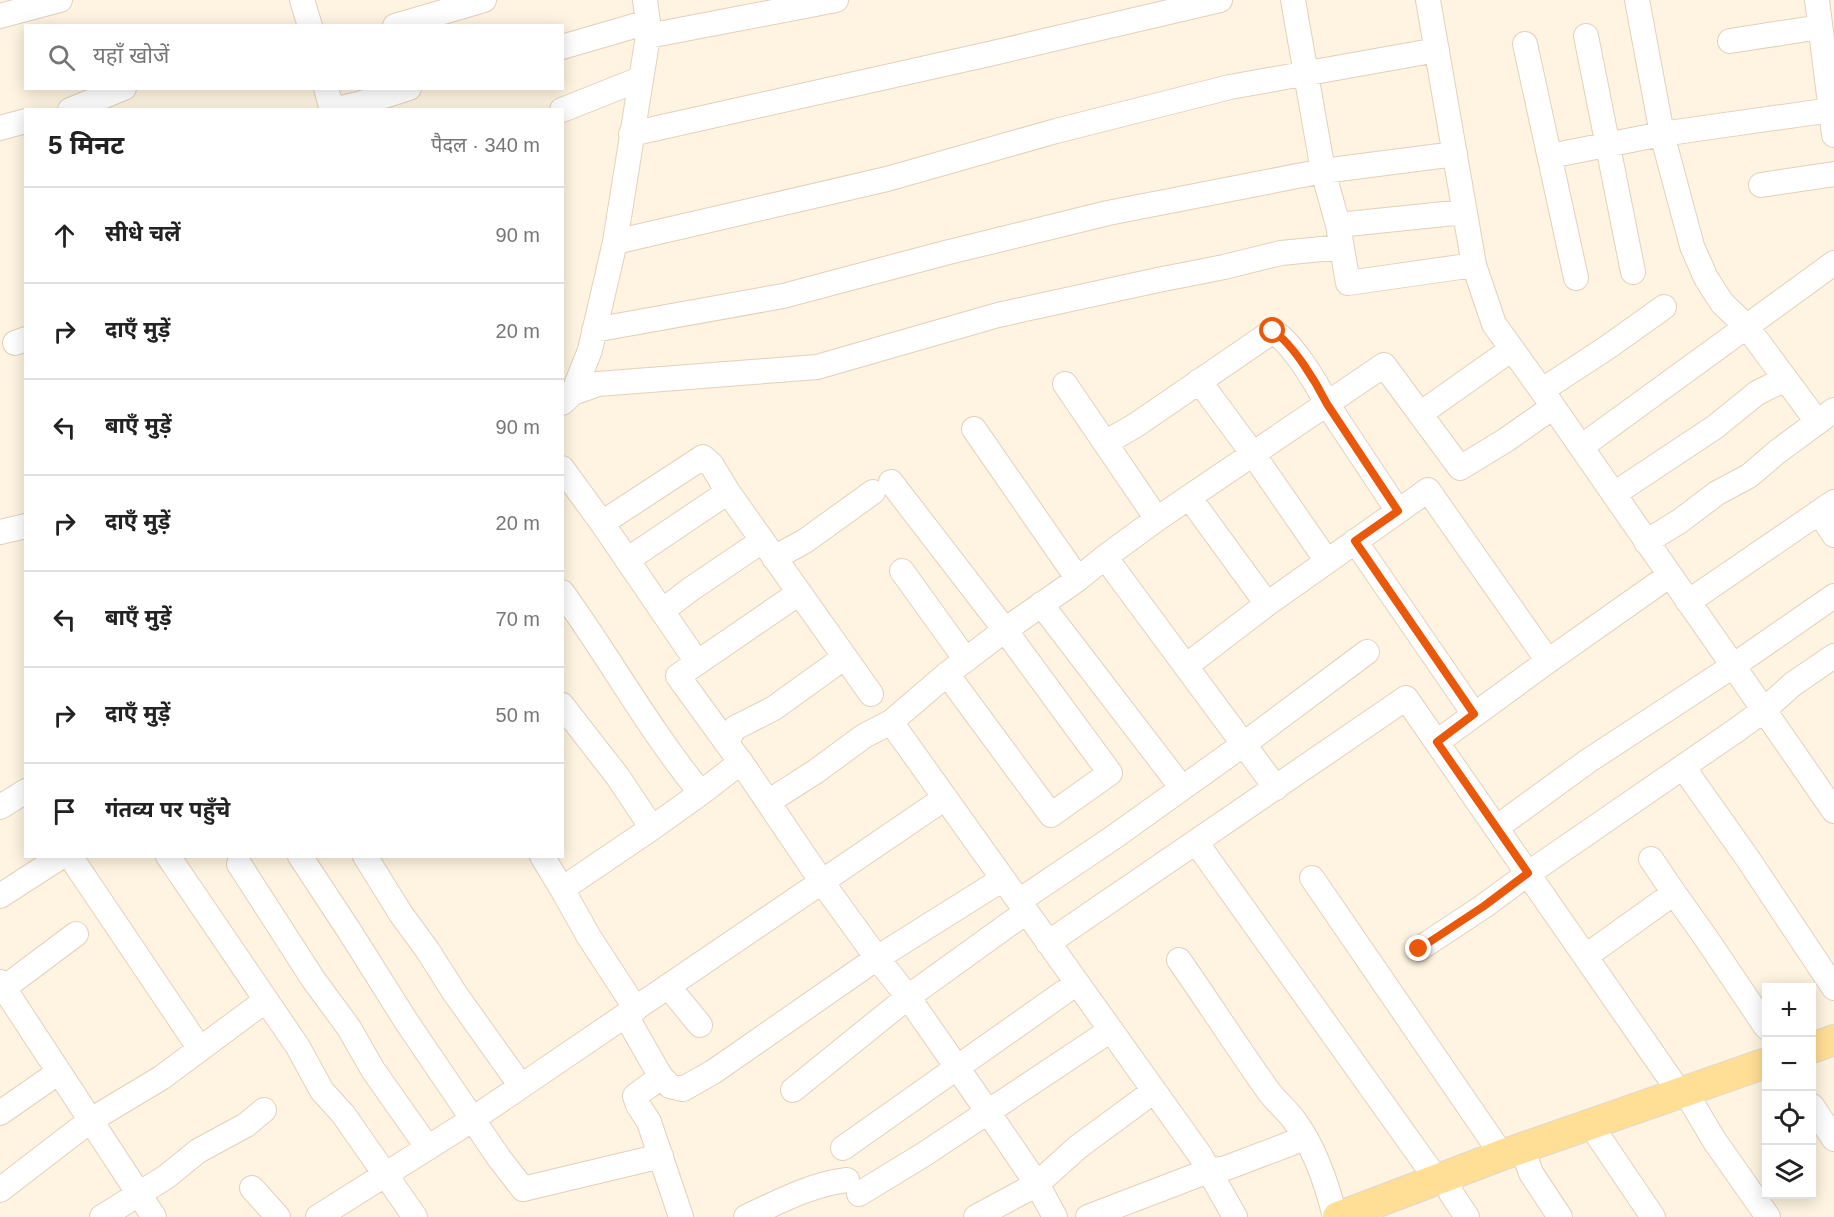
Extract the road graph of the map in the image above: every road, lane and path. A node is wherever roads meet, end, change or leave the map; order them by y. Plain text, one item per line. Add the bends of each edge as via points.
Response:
1 (60, 0) edge
2 (302, 0) edge
3 (484, 0) edge
4 (836, 0) edge
5 (1221, 0) edge
6 (1293, 0) edge
7 (1428, 0) edge
8 (1637, 0) edge
9 (1817, 0) edge
10 (0, 15) edge
11 (647, 19) edge
12 (309, 24) edge
13 (402, 24) edge
14 (1820, 27) junction
15 (1586, 36) dead end
16 (1730, 40) dead end
17 (1525, 44) dead end
18 (564, 45) edge
19 (1437, 50) junction
20 (1306, 74) junction
21 (640, 80) junction
22 (119, 90) edge
23 (327, 90) edge
24 (403, 90) edge
25 (76, 108) edge
26 (331, 108) edge
27 (341, 108) edge
28 (564, 109) edge
29 (1831, 110) junction
30 (24, 122) edge
31 (0, 128) edge
32 (631, 134) junction
33 (1662, 134) junction
34 (1834, 135) edge
35 (1608, 145) junction
36 (1455, 154) junction
37 (1550, 156) junction
38 (1323, 171) junction
39 (1834, 174) edge
40 (1761, 185) dead end
41 (1464, 212) junction
42 (1340, 236) junction
43 (615, 242) junction
44 (1474, 265) junction
45 (1832, 270) edge
46 (1634, 272) dead end
47 (1576, 278) dead end
48 (1664, 307) dead end
49 (1747, 327) junction
50 (594, 330) junction
51 (1512, 349) junction
52 (1785, 379) junction
53 (1199, 381) junction
54 (1065, 384) dead end
55 (568, 398) edge
56 (1549, 401) junction
57 (1327, 404) junction
58 (1420, 414) junction
59 (1826, 416) edge
60 (974, 429) dead end
61 (1105, 443) junction
62 (1581, 447) junction
63 (1253, 454) junction
64 (1460, 468) junction
65 (564, 471) edge
66 (1428, 490) junction
67 (728, 492) junction
68 (1614, 494) junction
69 (1189, 496) junction
70 (1826, 507) edge
71 (1398, 511) junction
72 (1157, 519) junction
73 (602, 523) junction
74 (24, 526) edge
75 (0, 532) edge
76 (1834, 535) edge
77 (1355, 541) junction
78 (1646, 542) junction
79 (768, 549) junction
80 (1105, 557) junction
81 (627, 560) junction
82 (1327, 561) junction
83 (902, 571) dead end
84 (1670, 575) junction
85 (1078, 579) junction
86 (799, 593) junction
87 (564, 595) edge
88 (1834, 596) edge
89 (1688, 602) junction
90 (1041, 604) junction
91 (1267, 604) junction
92 (662, 611) junction
93 (1005, 630) junction
94 (1367, 651) dead end
95 (845, 657) junction
96 (1833, 659) edge
97 (1548, 661) junction
98 (697, 662) junction
99 (1186, 666) junction
100 (1733, 666) junction
101 (956, 667) junction
102 (871, 694) dead end
103 (564, 708) edge
104 (1764, 710) junction
105 (1474, 714) junction
106 (891, 722) junction
107 (726, 742) junction
108 (1437, 742) junction
109 (1244, 744) junction
110 (741, 762) junction
111 (1683, 767) junction
112 (1182, 788) junction
113 (1276, 788) junction
114 (24, 792) edge
115 (701, 793) junction
116 (945, 798) junction
117 (768, 802) junction
118 (0, 807) edge
119 (1834, 811) edge
120 (652, 828) junction
121 (1496, 828) junction
122 (1196, 842) junction
123 (59, 858) edge
124 (71, 858) edge
125 (169, 858) edge
126 (301, 858) edge
127 (366, 858) edge
128 (543, 858) edge
129 (1652, 859) dead end
130 (239, 864) dead end
131 (1528, 873) junction
132 (1312, 878) dead end
133 (1003, 879) junction
134 (822, 882) junction
135 (562, 889) junction
136 (1674, 894) junction
137 (0, 896) edge
138 (1022, 907) junction
139 (76, 934) dead end
140 (1048, 943) junction
141 (1419, 949) dead end
142 (1586, 956) junction
143 (876, 958) junction
144 (1179, 960) dead end
145 (1077, 983) junction
146 (2, 985) edge
147 (668, 986) junction
148 (1834, 988) edge
149 (908, 998) junction
150 (266, 1001) junction
151 (631, 1013) junction
152 (1762, 1020) edge
153 (699, 1025) dead end
154 (1111, 1030) junction
155 (1834, 1040) edge
156 (1816, 1047) edge
157 (200, 1049) junction
158 (1762, 1065) edge
159 (957, 1067) junction
160 (59, 1072) junction
161 (661, 1077) junction
162 (521, 1086) junction
163 (793, 1090) dead end
164 (1154, 1091) junction
165 (1683, 1092) junction
166 (264, 1110) dead end
167 (988, 1112) junction
168 (1816, 1112) edge
169 (0, 1113) edge
170 (473, 1119) junction
171 (91, 1120) junction
172 (1590, 1124) junction
173 (1305, 1138) junction
174 (1834, 1139) edge
175 (428, 1148) junction
176 (843, 1149) dead end
177 (1512, 1152) junction
178 (661, 1156) junction
179 (1208, 1171) junction
180 (387, 1175) junction
181 (1443, 1178) junction
182 (1037, 1184) junction
183 (252, 1188) dead end
184 (0, 1190) edge
185 (138, 1193) junction
186 (102, 1217) edge
187 (154, 1217) edge
188 (279, 1217) edge
189 (318, 1217) edge
190 (415, 1217) edge
191 (681, 1217) edge
192 (746, 1217) edge
193 (976, 1217) edge
194 (1054, 1217) edge
195 (1088, 1217) edge
196 (1235, 1217) edge
197 (1337, 1217) edge
198 (1467, 1217) edge
199 (1560, 1217) edge
200 (1653, 1217) edge
201 (1768, 1217) edge

1 - 10 street
2 - 12 street
3 - 13 street
4 - 11 street
5 - 32 street
6 - 20 street
7 - 19 street
8 - 33 street
9 - 14 street
11 - 18 street
11 - 21 street
14 - 16 street
14 - 29 street
15 - 35 street
17 - 37 street
19 - 20 street
19 - 36 street
20 - 38 street
20 - 43 street via 1230,87 886,179
21 - 28 street
21 - 32 street
22 - 25 street
23 - 26 street
24 - 27 street
29 - 33 street
29 - 34 street
30 - 31 street
32 - 43 street
33 - 35 street
33 - 49 street via 1692,246 1706,278 1722,303
35 - 37 street
35 - 46 street
36 - 38 street
36 - 41 street
37 - 47 street
38 - 42 street
38 - 50 street via 1108,213 783,296
39 - 40 street
41 - 42 street
41 - 44 street
42 - 44 street via 1348,283
42 - 55 street via 1224,267 998,315 817,367 598,384
43 - 50 street
44 - 51 street via 1494,324
45 - 49 street
48 - 56 street via 1547,387
49 - 52 street
49 - 62 street
50 - 55 street via 590,350
51 - 56 street
51 - 58 street
52 - 59 street
52 - 68 street via 1758,393 1715,428
53 - 57 street via 1273,331 1283,338
53 - 61 street
53 - 63 street
54 - 61 street
56 - 62 street
56 - 64 street
57 - 58 street via 1384,365
57 - 63 street
57 - 71 street
58 - 64 street
59 - 78 street via 1749,476
60 - 85 street
61 - 72 street
62 - 68 street
63 - 69 street
63 - 82 street
64 - 66 street
65 - 73 street
66 - 71 street
66 - 97 street
67 - 73 street via 703,457
67 - 79 street
67 - 81 street
68 - 78 street
69 - 72 street
69 - 91 street
70 - 76 street
70 - 89 street
71 - 77 street
72 - 80 street
73 - 81 street
74 - 75 street
77 - 82 street
77 - 105 street
78 - 84 street
79 - 86 street
79 - 92 street via 691,589
79 - 93 street via 805,541 882,487
80 - 85 street
80 - 99 street
81 - 92 street
82 - 91 street
83 - 101 street
84 - 89 street
84 - 97 street
85 - 90 street
86 - 95 street
86 - 98 street
87 - 115 street
88 - 100 street
89 - 100 street
90 - 93 street
90 - 112 street
91 - 99 street
92 - 98 street
93 - 101 street
93 - 101 street via 1110,773 1051,814
94 - 109 street
95 - 102 street
95 - 107 street via 774,708 735,729
96 - 104 street via 1793,684
97 - 105 street
98 - 107 street via 678,676
99 - 109 street
100 - 104 street
100 - 121 street via 1588,761
101 - 106 street
103 - 120 street
104 - 111 street
104 - 119 street
105 - 108 street
106 - 116 street
106 - 117 street
107 - 110 street
108 - 113 street via 1406,698
108 - 121 street
109 - 112 street
109 - 113 street
110 - 115 street
110 - 117 street
111 - 131 street
111 - 148 street
112 - 138 street
113 - 122 street
114 - 118 street
115 - 120 street
116 - 133 street
116 - 134 street
117 - 134 street
120 - 135 street
121 - 131 street
122 - 140 street
122 - 181 street
123 - 137 street
124 - 157 street
125 - 150 street
126 - 170 street
127 - 162 street
128 - 135 street
129 - 136 street
130 - 175 street
131 - 141 street
131 - 142 street
132 - 177 street
133 - 138 street
133 - 143 street
134 - 143 street
134 - 147 street
135 - 151 street
136 - 142 street
136 - 152 street
138 - 140 street
138 - 149 street
139 - 146 street
140 - 145 street
142 - 165 street
143 - 149 street
143 - 161 street via 683,1089 670,1086
144 - 173 street via 1268,1092
145 - 154 street
145 - 159 street
146 - 160 street
147 - 151 street
147 - 153 street
149 - 159 street
149 - 163 street
150 - 157 street
150 - 180 street via 298,1047 321,1091 343,1114
151 - 161 street
151 - 162 street
154 - 164 street
154 - 167 street
155 - 156 main road
157 - 171 street via 161,1078
158 - 165 main road
159 - 167 street
159 - 176 street
160 - 169 street
160 - 171 street
161 - 178 street via 635,1096
162 - 170 street
164 - 179 street
164 - 182 street via 1078,1147
165 - 172 main road
165 - 201 street
166 - 185 street
167 - 182 street
167 - 192 street via 853,1187 832,1182
168 - 174 street
170 - 175 street
170 - 178 street via 524,1189
171 - 184 street
171 - 185 street
172 - 177 main road
172 - 200 street
173 - 179 street
173 - 197 street
175 - 180 street
177 - 181 main road
177 - 199 street
178 - 191 street
179 - 195 street
179 - 196 street
180 - 189 street
180 - 190 street
181 - 197 main road
181 - 198 street
182 - 193 street
182 - 194 street
183 - 188 street
185 - 186 street
185 - 187 street

